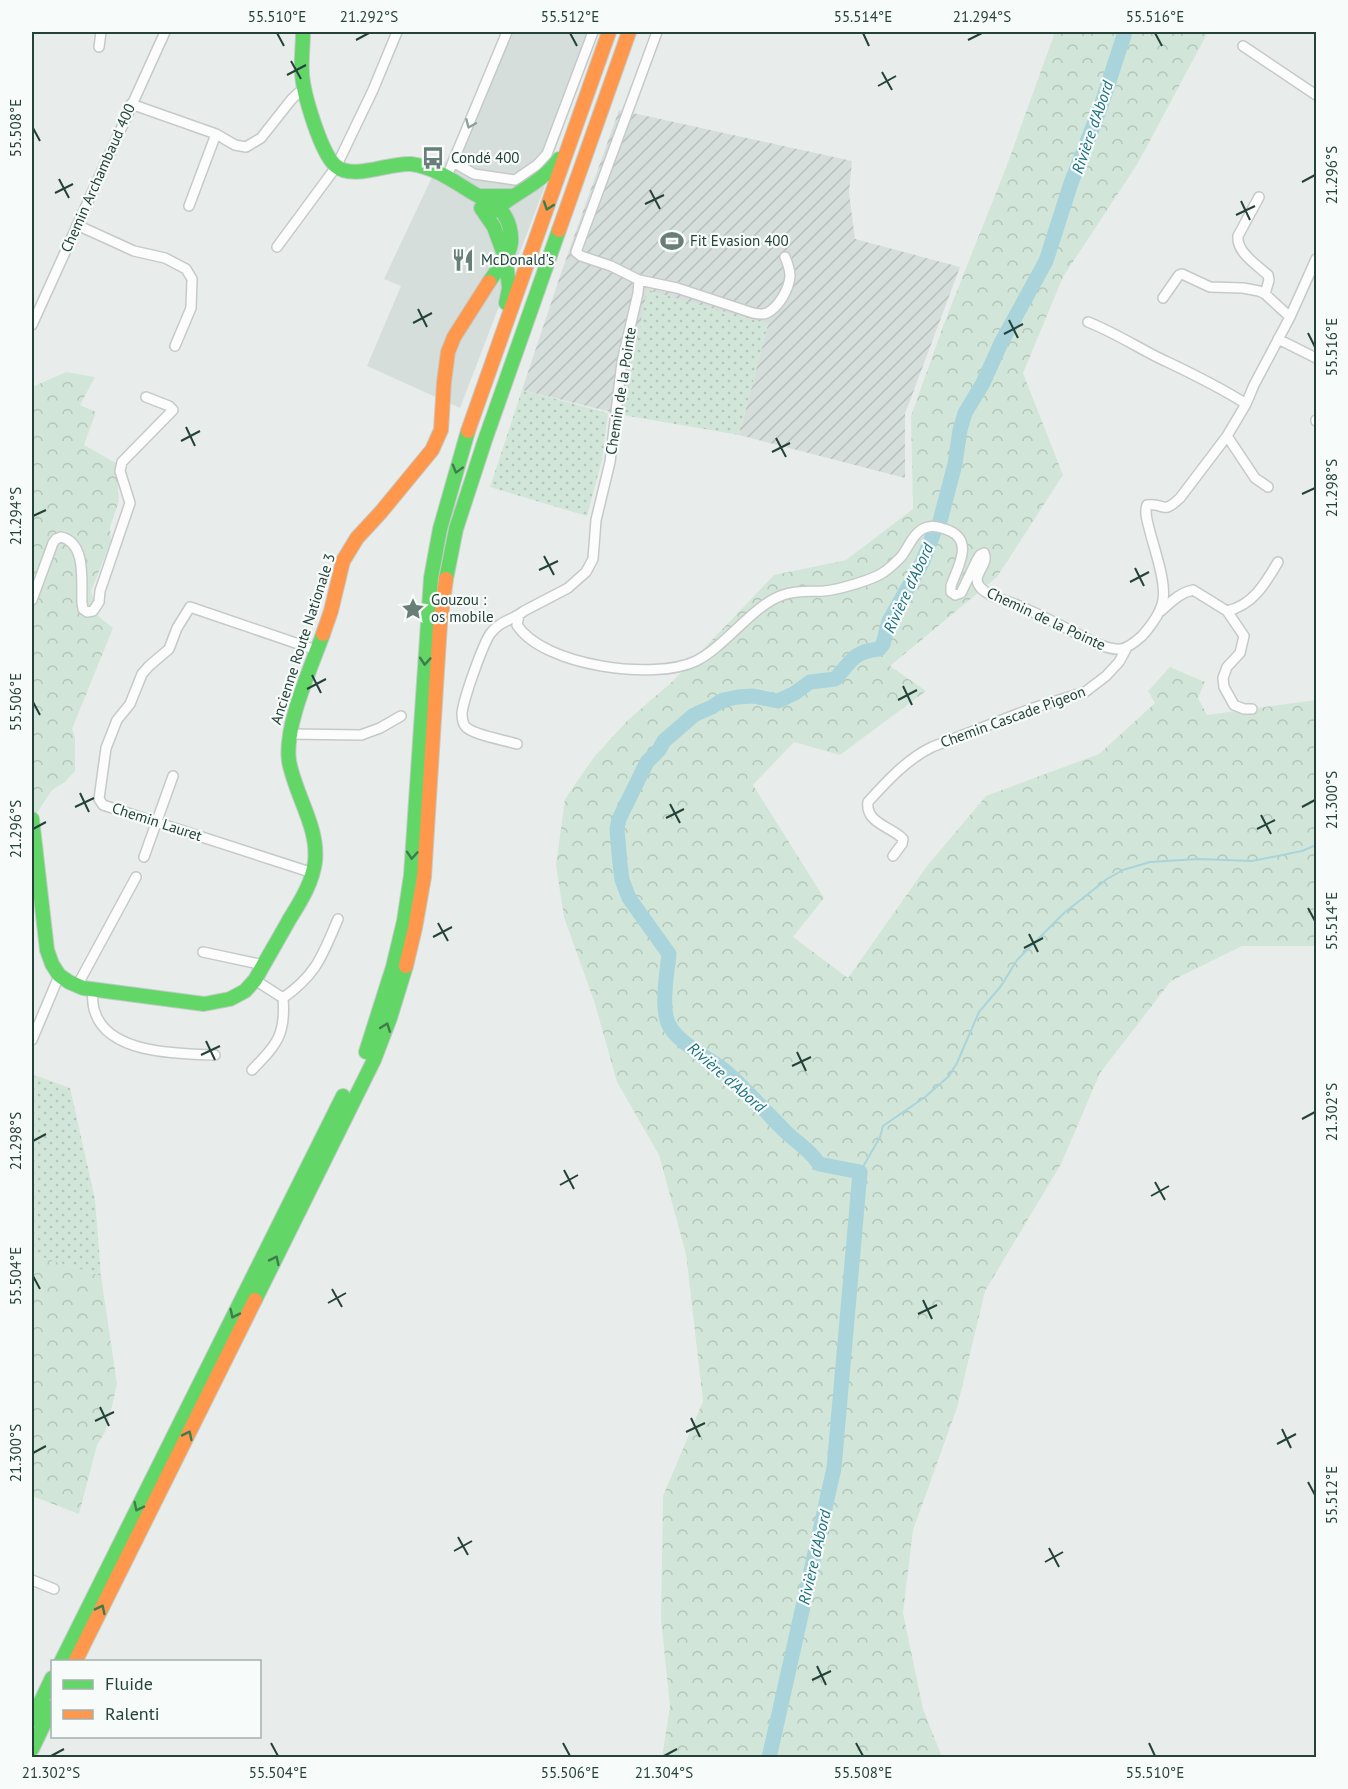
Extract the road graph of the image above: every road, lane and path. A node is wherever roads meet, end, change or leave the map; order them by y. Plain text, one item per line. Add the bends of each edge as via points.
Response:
1 (101, 32) edge
2 (165, 32) edge
3 (303, 32) edge
4 (398, 32) edge
5 (507, 32) edge
6 (592, 32) edge
7 (607, 32) edge
8 (629, 32) edge
9 (657, 32) edge
10 (1243, 46) dead end
11 (99, 47) dead end
12 (304, 90) junction
13 (1317, 95) edge
14 (131, 104) junction
15 (216, 134) junction
16 (453, 162) junction
17 (336, 167) junction
18 (474, 174) junction
19 (447, 176) junction
20 (466, 188) junction
21 (479, 196) junction
22 (511, 196) junction
23 (1259, 197) dead end
24 (189, 206) dead end
25 (492, 211) junction
26 (77, 225) junction
27 (277, 247) dead end
28 (785, 257) dead end
29 (1317, 259) edge
30 (506, 260) junction
31 (639, 280) junction
32 (1265, 294) junction
33 (1163, 298) dead end
34 (1290, 317) junction
35 (1088, 322) dead end
36 (32, 325) edge
37 (1278, 339) junction
38 (175, 346) dead end
39 (1317, 358) edge
40 (146, 397) dead end
41 (1246, 404) junction
42 (467, 434) junction
43 (1227, 436) junction
44 (1268, 487) dead end
45 (1278, 562) dead end
46 (32, 600) edge
47 (1227, 611) junction
48 (1157, 614) junction
49 (519, 615) junction
50 (1126, 649) junction
51 (316, 650) junction
52 (1252, 709) dead end
53 (401, 716) dead end
54 (289, 734) junction
55 (517, 744) dead end
56 (173, 776) dead end
57 (32, 819) edge
58 (156, 822) junction
59 (893, 856) dead end
60 (144, 857) dead end
61 (313, 873) junction
62 (136, 877) dead end
63 (338, 919) dead end
64 (204, 952) dead end
65 (264, 966) junction
66 (59, 976) junction
67 (255, 980) junction
68 (77, 986) junction
69 (92, 989) junction
70 (283, 998) junction
71 (32, 1040) edge
72 (215, 1055) dead end
73 (252, 1070) dead end
74 (32, 1580) edge
75 (54, 1589) dead end
76 (62, 1660) edge
77 (76, 1660) edge
78 (51, 1680) edge
79 (51, 1709) edge
80 (32, 1720) edge
81 (32, 1749) edge

1 - 11 street
2 - 14 street, Chemin Archambaud 400
3 - 12 main road
4 - 17 street
5 -> 16 street
6 - 18 street via 547,154 515,180
7 - 22 main road via 553,169
7 -> 42 main road
77 -> 8 main road via 374,1060 390,1018 416,928 424,877 441,624 456,529
9 - 31 street via 576,252
10 - 13 street
12 - 15 street via 266,134 251,145 236,145
12 - 17 main road via 325,151
14 - 15 street
14 - 26 street, Chemin Archambaud 400
15 - 24 street
16 - 18 street
16 - 19 street
17 - 19 main road, Ancienne Route Nationale 3 via 352,172 417,165
17 - 27 street
18 - 20 street
19 - 20 main road, Ancienne Route Nationale 3
20 - 21 main road, Ancienne Route Nationale 3
20 - 25 main road, Ancienne Route Nationale 3
21 - 22 main road
21 - 25 main road, Ancienne Route Nationale 3
22 - 25 main road
23 - 32 street via 1238,241 1240,249 1268,275
25 - 30 main road, Ancienne Route Nationale 3 via 507,221 511,232
26 - 36 street, Chemin Archambaud 400
26 - 38 street via 186,269 192,279 191,308
28 - 31 street via 788,287 777,304 764,314
29 - 34 street, Chemin de la Pointe
30 - 42 main road via 509,288
30 - 51 main road, Ancienne Route Nationale 3 via 448,352 438,440 424,462 357,538 343,561 331,611
31 - 49 street, Chemin de la Pointe via 622,362 593,559 586,572 568,588
32 - 33 street via 1244,288 1210,287 1182,274
32 - 34 street
34 - 37 street, Chemin de la Pointe
35 - 41 street via 1211,382
37 - 39 street
37 - 41 street, Chemin de la Pointe
40 - 46 street via 173,411 122,462 120,471 130,503 99,602 93,612 83,609 78,550 61,537 53,543
41 - 43 street, Chemin de la Pointe
42 -> 76 main road via 440,529 431,578 411,875 404,921 380,1011 364,1054
43 - 44 street via 1255,478
43 - 48 street, Chemin de la Pointe via 1172,507 1147,505 1146,516 1163,590
45 - 47 street via 1255,595 1244,605
47 - 48 street via 1193,590 1178,596
47 - 52 street via 1244,636 1239,653 1224,673 1224,687 1234,705
48 - 50 street, Chemin de la Pointe via 1147,631
49 - 50 street, Chemin de la Pointe via 518,625 529,638 572,659 635,670 677,666 696,661 782,595 839,589 884,573 918,531 936,526 962,540 964,548 951,586 955,595 961,593 984,553 986,561 977,581 986,592 1103,646
49 - 55 street via 490,634 462,714 464,725 471,732
50 - 59 street, Chemin Cascade Pigeon via 1106,676 1085,692 925,750 893,776 868,802 874,820 903,838
51 - 54 main road, Ancienne Route Nationale 3
51 - 58 street, Chemin Lauret via 188,609 169,649 142,674 106,748 100,801
53 - 54 street via 361,735
54 - 61 main road, Ancienne Route Nationale 3 via 290,764 314,841
56 - 58 street
57 - 66 main road via 47,950
58 - 60 street
58 - 61 street, Chemin Lauret
61 - 65 main road, Ancienne Route Nationale 3
62 - 68 street
63 - 70 street via 308,978
64 - 65 street
65 - 67 main road, Ancienne Route Nationale 3
66 - 68 main road, Ancienne Route Nationale 3
66 - 71 street
67 - 69 main road, Ancienne Route Nationale 3 via 231,999 204,1004
67 - 70 street
68 - 69 main road, Ancienne Route Nationale 3
69 - 72 street via 95,1014 112,1035 124,1042 175,1054
70 - 73 street via 281,1034
74 - 75 street
78 - 80 main road
79 - 81 main road

